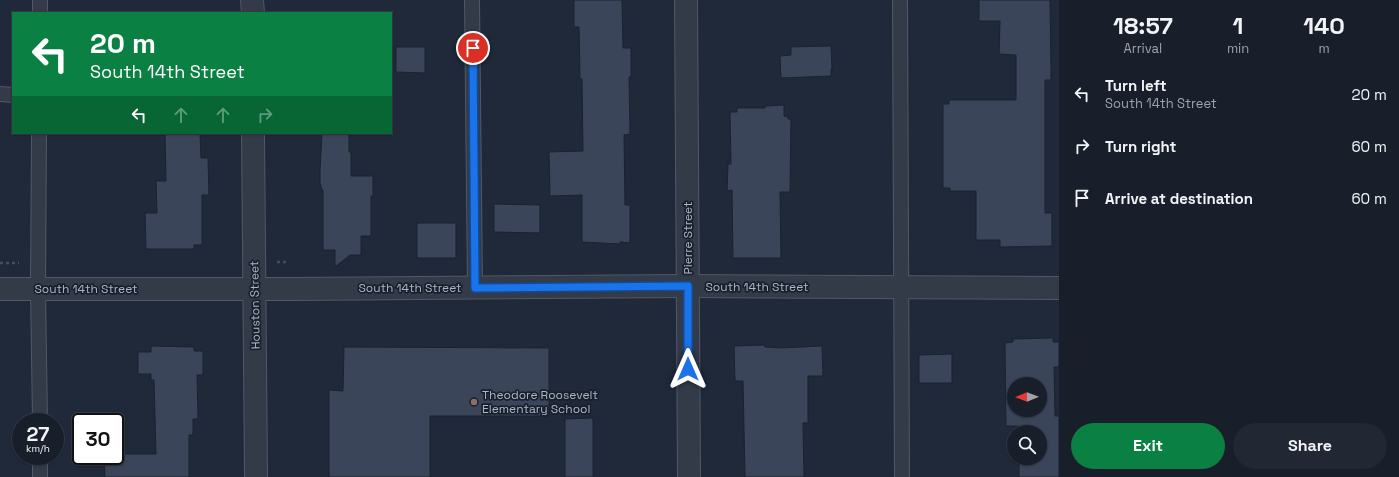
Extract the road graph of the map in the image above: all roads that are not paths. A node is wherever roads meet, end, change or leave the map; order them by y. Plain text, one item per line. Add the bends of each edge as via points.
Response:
1 (40, 0) edge
2 (252, 0) edge
3 (472, 0) edge
4 (686, 0) edge
5 (900, 0) edge
6 (40, 12) edge
7 (253, 12) edge
8 (0, 94) edge
9 (12, 95) edge
10 (39, 134) edge
11 (253, 134) edge
12 (688, 286) junction
13 (475, 288) junction
14 (901, 288) junction
15 (1059, 288) edge
16 (0, 289) edge
17 (38, 289) junction
18 (254, 289) junction
19 (40, 413) edge
20 (40, 465) edge
21 (40, 477) edge
22 (256, 477) edge
23 (689, 477) edge
24 (902, 477) edge

1 - 6 lane
2 - 7 street
3 - 13 lane
4 - 12 street, Pierre Street
5 - 14 lane
8 - 9 lane
10 - 17 lane
11 - 18 street, Houston Street
12 - 13 street, South 14th Street
12 - 14 street, South 14th Street
12 - 23 street, Pierre Street
13 - 18 street, South 14th Street
14 - 15 street, South 14th Street
14 - 24 lane
16 - 17 street, South 14th Street
17 - 18 street, South 14th Street
17 - 19 lane
18 - 22 street, Houston Street
20 - 21 lane

